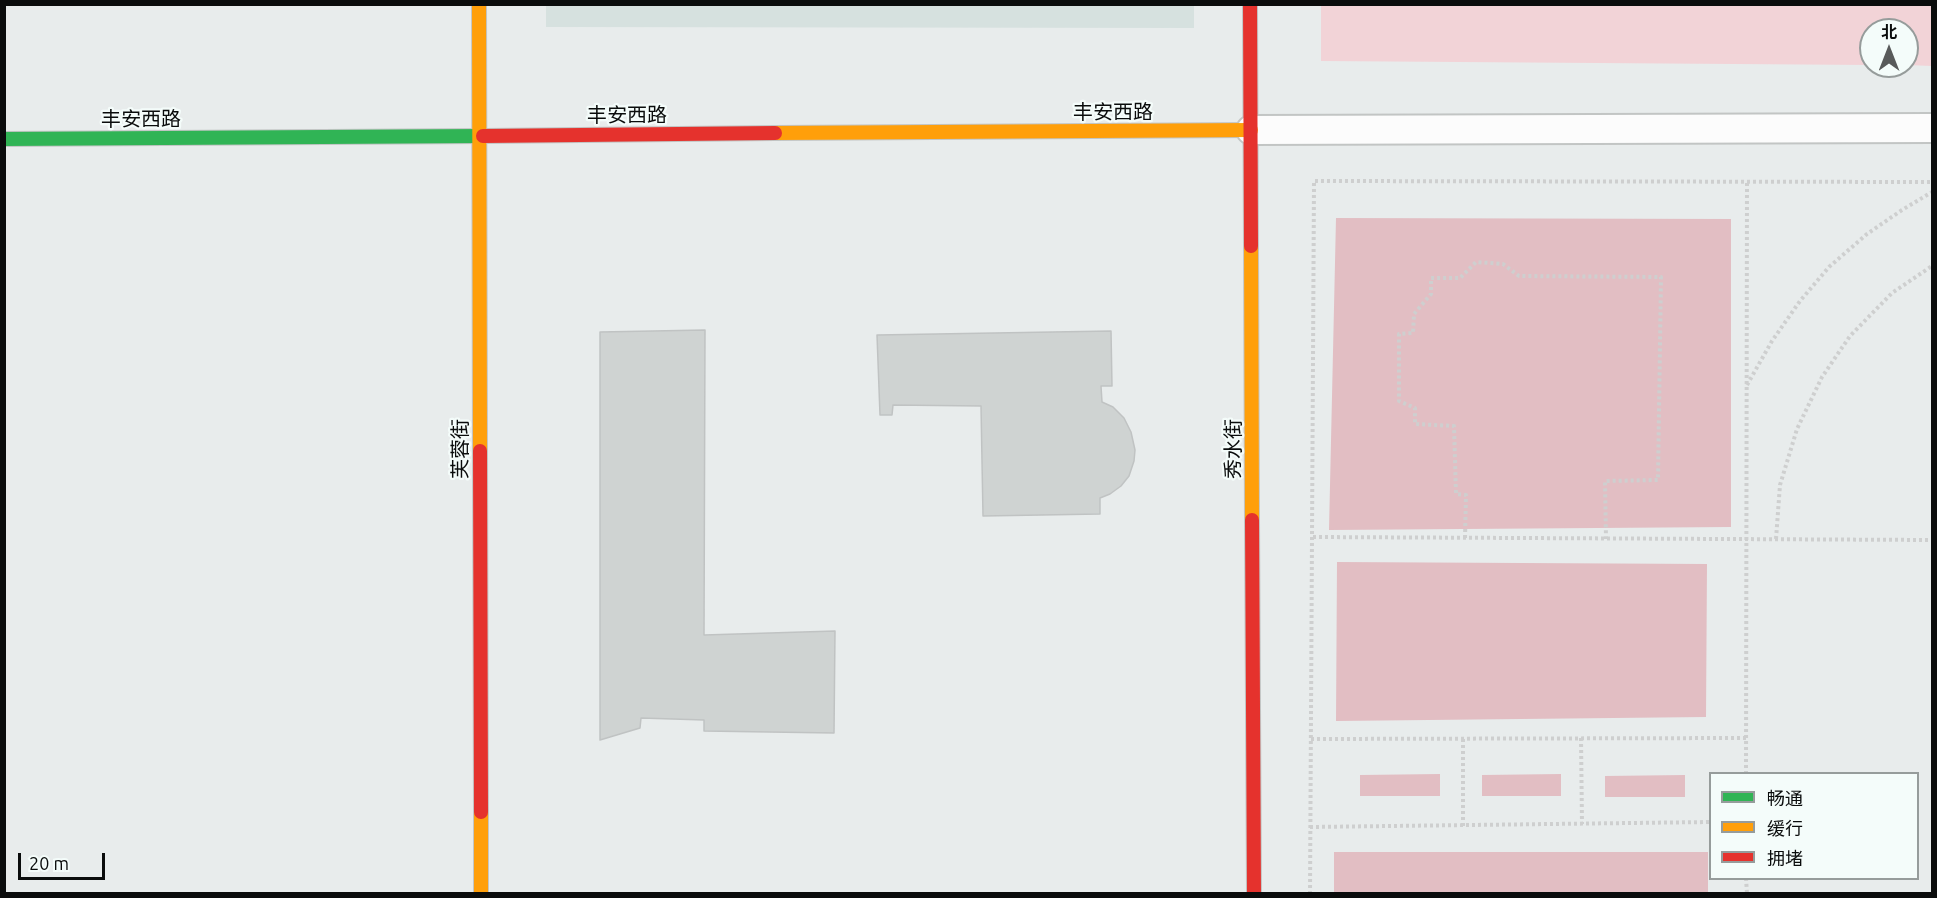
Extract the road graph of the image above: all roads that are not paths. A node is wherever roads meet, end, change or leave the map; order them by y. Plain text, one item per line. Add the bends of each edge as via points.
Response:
1 (478, 4) edge
2 (1250, 4) edge
3 (1932, 128) edge
4 (1251, 130) junction
5 (478, 136) junction
6 (4, 139) edge
7 (481, 894) edge
8 (1254, 894) edge

1 - 5 street, 芙蓉街
2 - 4 street, 秀水街
3 - 4 street
4 - 5 street, 丰安西路
4 - 8 street, 秀水街
5 - 6 street, 丰安西路
5 - 7 street, 芙蓉街

